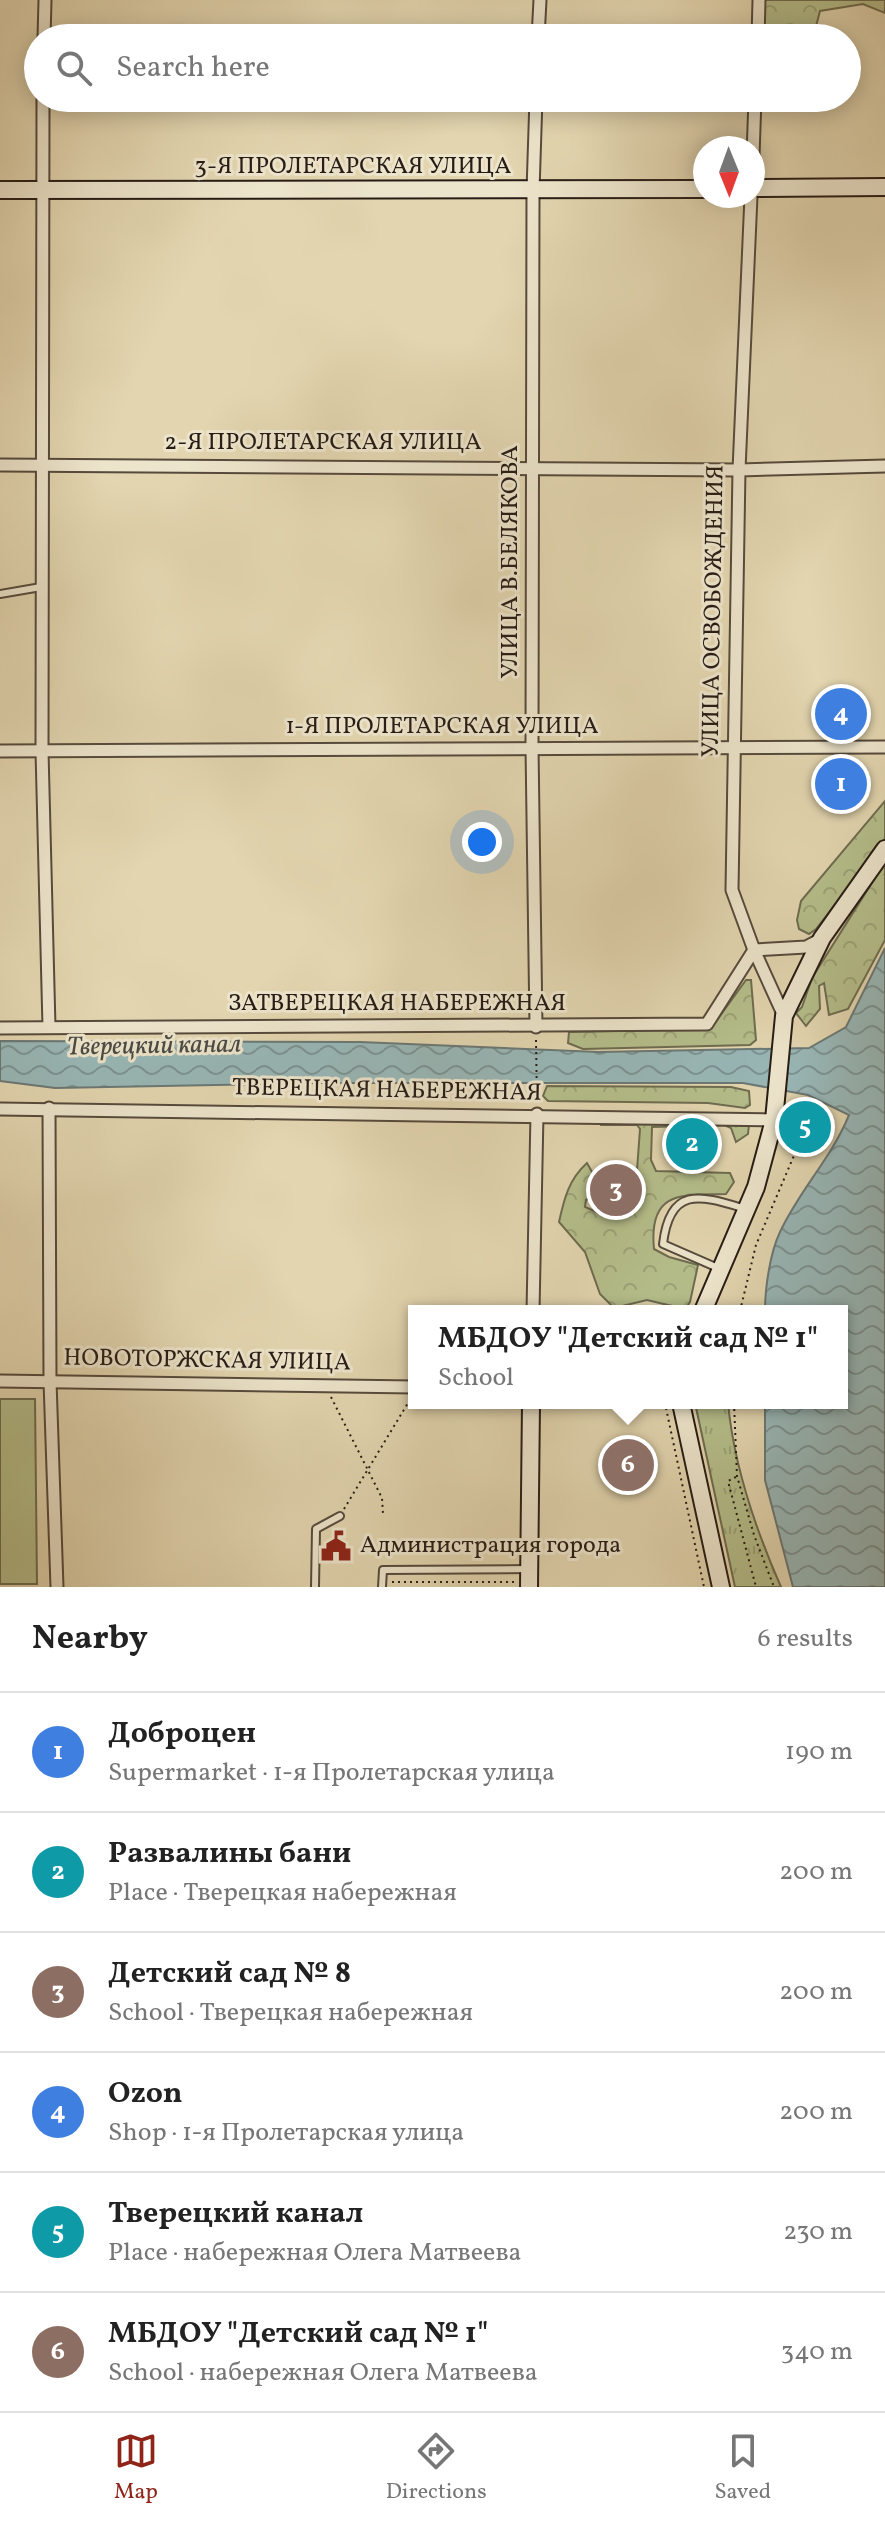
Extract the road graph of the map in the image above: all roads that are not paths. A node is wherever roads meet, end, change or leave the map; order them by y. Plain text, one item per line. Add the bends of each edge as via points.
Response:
1 (45, 0) edge
2 (540, 0) edge
3 (759, 0) edge
4 (44, 24) edge
5 (539, 24) edge
6 (758, 24) edge
7 (43, 112) edge
8 (536, 112) edge
9 (755, 112) edge
10 (754, 136) edge
11 (885, 187) edge
12 (765, 188) edge
13 (693, 189) edge
14 (0, 190) edge
15 (40, 190) junction
16 (533, 191) junction
17 (750, 208) edge
18 (0, 465) edge
19 (41, 466) junction
20 (533, 466) junction
21 (885, 466) edge
22 (739, 470) junction
23 (41, 587) junction
24 (0, 594) edge
25 (532, 747) junction
26 (885, 747) edge
27 (732, 750) junction
28 (0, 751) edge
29 (42, 751) junction
30 (885, 849) edge
31 (822, 938) junction
32 (754, 950) junction
33 (784, 1016) junction
34 (49, 1027) junction
35 (536, 1027) junction
36 (0, 1028) edge
37 (49, 1108) junction
38 (0, 1109) edge
39 (537, 1114) junction
40 (774, 1120) junction
41 (746, 1209) junction
42 (721, 1269) junction
43 (533, 1305) edge
44 (706, 1305) edge
45 (0, 1381) edge
46 (50, 1381) junction
47 (408, 1387) edge
48 (531, 1409) edge
49 (682, 1409) edge
50 (340, 1516) road end
51 (529, 1569) junction
52 (382, 1585) edge
53 (57, 1587) edge
54 (315, 1587) edge
55 (529, 1587) edge
56 (721, 1587) edge

1 - 4 street
2 - 5 street
3 - 6 street
7 - 15 street
8 - 16 street, УЛИЦА В.БЕЛЯКОВА
9 - 10 street
11 - 12 street
13 - 16 street, 3-Я ПРОЛЕТАРСКАЯ УЛИЦА
14 - 15 street, 3-Я ПРОЛЕТАРСКАЯ УЛИЦА
15 - 16 street, 3-Я ПРОЛЕТАРСКАЯ УЛИЦА
15 - 19 street
16 - 20 street, УЛИЦА В.БЕЛЯКОВА
17 - 22 street, УЛИЦА ОСВОБОЖДЕНИЯ
18 - 19 street, 2-Я ПРОЛЕТАРСКАЯ УЛИЦА
19 - 20 street, 2-Я ПРОЛЕТАРСКАЯ УЛИЦА
19 - 23 street
20 - 22 street, 2-Я ПРОЛЕТАРСКАЯ УЛИЦА
20 - 25 street, УЛИЦА В.БЕЛЯКОВА
21 - 22 street, 2-Я ПРОЛЕТАРСКАЯ УЛИЦА
22 - 27 street, УЛИЦА ОСВОБОЖДЕНИЯ
23 - 24 lane
23 - 29 street
25 - 27 street, 1-Я ПРОЛЕТАРСКАЯ УЛИЦА
25 - 29 street, 1-Я ПРОЛЕТАРСКАЯ УЛИЦА
25 - 35 street, УЛИЦА В.БЕЛЯКОВА
26 - 27 street, 1-Я ПРОЛЕТАРСКАЯ УЛИЦА
27 - 32 street, УЛИЦА ОСВОБОЖДЕНИЯ via 732,890
28 - 29 street, 1-Я ПРОЛЕТАРСКАЯ УЛИЦА
29 - 34 street
30 - 31 street
31 - 32 street via 806,947
31 - 33 street
32 - 33 street, УЛИЦА ОСВОБОЖДЕНИЯ
32 - 35 street, ЗАТВЕРЕЦКАЯ НАБЕРЕЖНАЯ via 707,1024
33 - 40 street
34 - 35 street, ЗАТВЕРЕЦКАЯ НАБЕРЕЖНАЯ
34 - 36 street, ЗАТВЕРЕЦКАЯ НАБЕРЕЖНАЯ
37 - 38 street, ТВЕРЕЦКАЯ НАБЕРЕЖНАЯ
37 - 39 street, ТВЕРЕЦКАЯ НАБЕРЕЖНАЯ
37 - 46 street
39 - 40 street, ТВЕРЕЦКАЯ НАБЕРЕЖНАЯ
39 - 43 street
40 - 41 street
41 - 42 street
41 - 42 lane via 695,1196 680,1201 665,1222 663,1244
42 - 44 street
45 - 46 street, НОВОТОРЖСКАЯ УЛИЦА
46 - 47 street, НОВОТОРЖСКАЯ УЛИЦА
46 - 53 street
48 - 51 street
49 - 56 street
50 - 54 lane via 316,1529
51 - 52 lane via 383,1570
51 - 55 street

